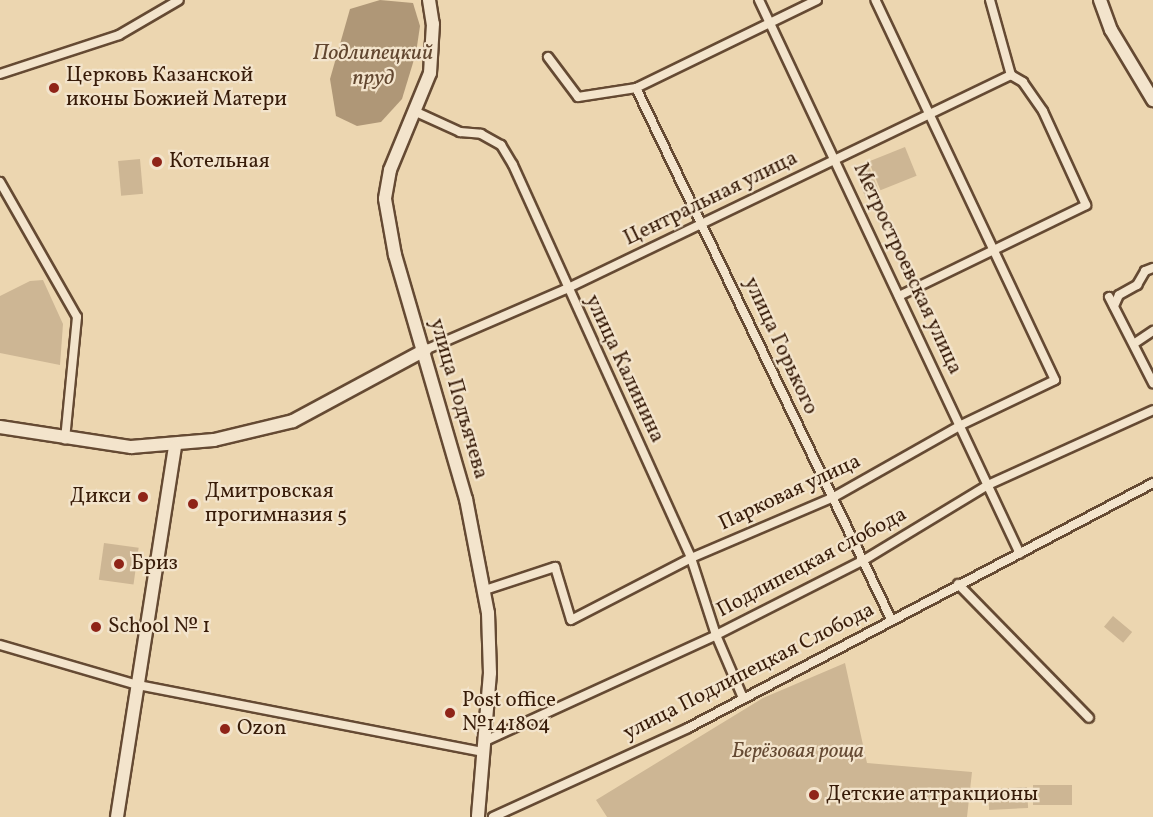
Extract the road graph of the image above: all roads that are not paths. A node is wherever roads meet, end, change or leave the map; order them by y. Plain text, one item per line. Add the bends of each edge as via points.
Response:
1 (179, 0) edge
2 (429, 0) edge
3 (759, 0) edge
4 (817, 0) edge
5 (875, 0) edge
6 (990, 0) edge
7 (1100, 0) edge
8 (769, 23) junction
9 (548, 57) dead end
10 (9, 71) junction
11 (0, 74) edge
12 (1011, 75) junction
13 (0, 79) edge
14 (636, 88) junction
15 (1153, 100) edge
16 (414, 111) junction
17 (928, 116) junction
18 (836, 159) junction
19 (0, 182) edge
20 (703, 223) junction
21 (995, 250) junction
22 (1153, 268) edge
23 (567, 289) junction
24 (899, 296) junction
25 (1109, 297) dead end
26 (1114, 306) junction
27 (1153, 331) edge
28 (1135, 343) junction
29 (425, 350) junction
30 (1153, 383) edge
31 (1153, 410) edge
32 (961, 425) junction
33 (0, 427) edge
34 (65, 439) junction
35 (175, 445) junction
36 (1153, 483) edge
37 (988, 485) junction
38 (832, 498) junction
39 (1020, 554) junction
40 (691, 558) junction
41 (864, 560) junction
42 (958, 585) junction
43 (484, 590) junction
44 (891, 619) junction
45 (716, 635) junction
46 (0, 645) edge
47 (138, 685) junction
48 (743, 698) junction
49 (1089, 718) dead end
50 (485, 747) junction
51 (117, 817) edge
52 (478, 817) edge
53 (493, 817) edge

1 - 10 street via 119,35
2 - 16 main road, улица Подъячева via 433,24 430,72
3 - 8 street, Метростроевская улица
4 - 8 street
5 - 17 street
6 - 12 street
7 - 15 main road via 1111,30
8 - 14 street
8 - 18 street, Метростроевская улица
9 - 14 street via 578,97
10 - 11 street
10 - 13 street
12 - 17 street, Центральная улица
12 - 21 street via 1023,82 1043,111 1086,205
14 - 20 street, улица Горького
16 - 23 street, улица Калинина via 501,145
16 - 29 main road, улица Подъячева via 390,170 385,199 395,255
17 - 18 street, Центральная улица
17 - 21 street
18 - 20 street, Центральная улица
18 - 24 street, Метростроевская улица
19 - 34 street via 77,317
20 - 23 street, Центральная улица
20 - 38 street, улица Горького
21 - 24 street
21 - 32 street, Парковая улица via 1055,380
22 - 26 street via 1145,271 1137,285 1119,295
23 - 29 street, Центральная улица
23 - 40 street, улица Калинина
24 - 32 street, Метростроевская улица
25 - 26 street
26 - 28 street
27 - 28 street
28 - 30 street
29 - 35 main road via 293,421
29 - 43 main road, улица Подъячева via 466,499
31 - 37 street, Подлипецкая слобода
32 - 37 street, Метростроевская улица
32 - 38 street, Парковая улица
33 - 34 main road
34 - 35 main road via 131,447
35 - 47 main road
36 - 39 street, улица Подлипецкая Слобода
37 - 39 street, Метростроевская улица
37 - 41 street, Подлипецкая слобода
38 - 40 street, Парковая улица
38 - 41 street, улица Горького
39 - 42 street, улица Подлипецкая Слобода
40 - 43 street, Парковая улица via 571,620 555,567
40 - 45 street, улица Калинина
41 - 44 street, улица Горького
41 - 45 street, Подлипецкая слобода
42 - 44 street, улица Подлипецкая Слобода
42 - 49 street
43 - 50 main road, улица Подъячева via 489,673
44 - 48 street, улица Подлипецкая Слобода
45 - 48 street, улица Калинина
45 - 50 street, Подлипецкая слобода
46 - 47 street
47 - 50 street
47 - 51 main road
48 - 53 street, улица Подлипецкая Слобода
50 - 52 main road, улица Подъячева

